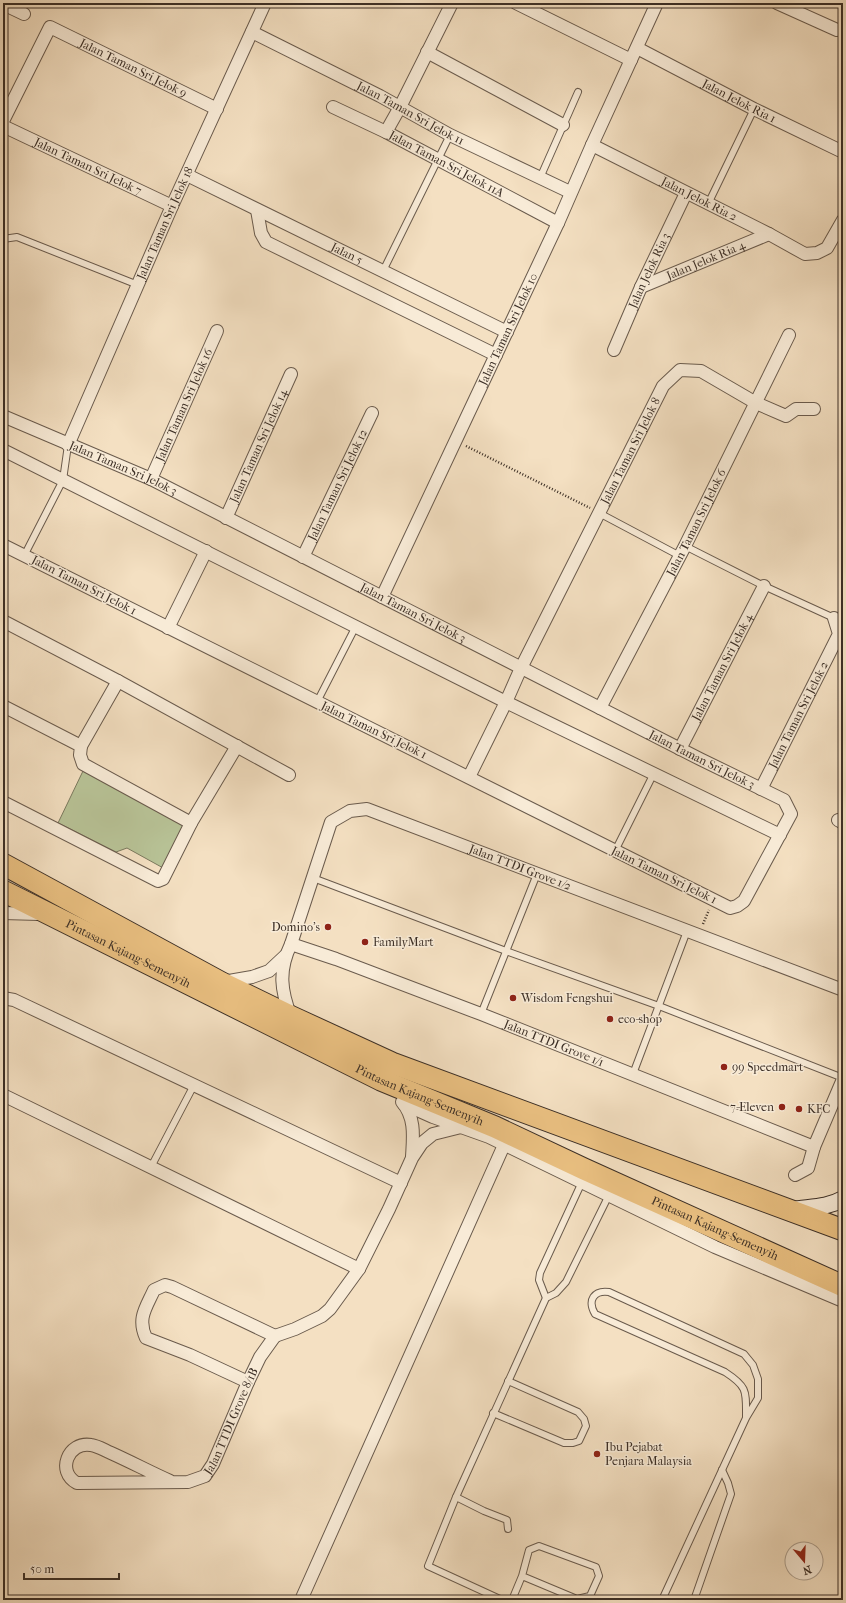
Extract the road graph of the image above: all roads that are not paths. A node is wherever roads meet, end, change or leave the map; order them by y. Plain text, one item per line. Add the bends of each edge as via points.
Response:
1 (452, 3) edge
2 (657, 3) edge
3 (777, 3) edge
4 (3, 4) edge
5 (261, 4) edge
6 (522, 4) edge
7 (24, 14) dead end
8 (837, 30) dead end
9 (252, 32) junction
10 (637, 48) junction
11 (426, 52) junction
12 (631, 60) junction
13 (578, 92) dead end
14 (333, 107) dead end
15 (400, 107) junction
16 (217, 109) junction
17 (754, 109) junction
18 (3, 121) edge
19 (564, 125) junction
20 (3, 126) edge
21 (386, 132) junction
22 (450, 135) junction
23 (592, 145) junction
24 (843, 152) edge
25 (438, 159) junction
26 (187, 175) junction
27 (540, 178) junction
28 (570, 192) junction
29 (686, 193) junction
30 (708, 204) junction
31 (172, 206) junction
32 (257, 210) junction
33 (843, 220) edge
34 (558, 223) junction
35 (769, 234) junction
36 (3, 239) edge
37 (383, 271) junction
38 (138, 285) junction
39 (641, 287) junction
40 (217, 332) dead end
41 (507, 332) junction
42 (789, 335) dead end
43 (614, 350) dead end
44 (496, 355) junction
45 (291, 374) dead end
46 (756, 403) junction
47 (814, 408) dead end
48 (372, 412) dead end
49 (3, 416) edge
50 (68, 445) junction
51 (3, 450) edge
52 (151, 479) junction
53 (63, 480) junction
54 (599, 513) junction
55 (226, 518) junction
56 (3, 545) edge
57 (206, 551) junction
58 (682, 551) junction
59 (24, 556) junction
60 (303, 557) junction
61 (764, 586) junction
62 (382, 597) junction
63 (834, 618) joint
64 (3, 621) edge
65 (356, 626) junction
66 (168, 628) junction
67 (521, 668) junction
68 (118, 681) junction
69 (317, 702) junction
70 (506, 702) junction
71 (3, 706) edge
72 (600, 708) junction
73 (81, 746) junction
74 (237, 746) junction
75 (680, 749) junction
76 (654, 773) junction
77 (289, 775) dead end
78 (469, 777) junction
79 (761, 790) junction
80 (3, 802) edge
81 (191, 823) junction
82 (780, 835) junction
83 (615, 851) junction
84 (3, 864) edge
85 (537, 874) junction
86 (313, 878) junction
87 (3, 891) edge
88 (744, 901) joint
89 (3, 912) edge
90 (51, 914) junction
91 (693, 934) junction
92 (291, 944) junction
93 (506, 951) junction
94 (285, 956) junction
95 (222, 983) junction
96 (843, 990) edge
97 (3, 998) edge
98 (659, 1006) junction
99 (481, 1014) junction
100 (292, 1017) junction
101 (633, 1074) junction
102 (843, 1079) edge
103 (381, 1080) junction
104 (194, 1086) junction
105 (3, 1095) edge
106 (404, 1104) junction
107 (462, 1127) junction
108 (504, 1145) junction
109 (814, 1147) junction
110 (412, 1158) junction
111 (151, 1167) junction
112 (795, 1175) dead end
113 (582, 1182) junction
114 (401, 1183) junction
115 (609, 1195) junction
116 (843, 1199) edge
117 (790, 1210) junction
118 (838, 1229) edge
119 (359, 1269) junction
120 (842, 1289) edge
121 (546, 1298) junction
122 (275, 1336) junction
123 (508, 1381) junction
124 (248, 1382) junction
125 (493, 1413) junction
126 (746, 1418) junction
127 (722, 1470) junction
128 (170, 1481) junction
129 (456, 1497) junction
130 (508, 1529) dead end
131 (522, 1576) junction
132 (301, 1600) edge
133 (502, 1600) edge
134 (512, 1600) edge
135 (662, 1600) edge
136 (694, 1600) edge

1 - 11 street
2 - 10 street, Jalan Taman Sri Jelok 10
3 - 8 street
4 - 7 street
5 - 9 street, Jalan Taman Sri Jelok 18
6 - 12 street
9 - 15 street, Jalan Taman Sri Jelok 11
9 - 16 street, Jalan Taman Sri Jelok 18
10 - 12 street, Jalan Taman Sri Jelok 10
10 - 17 street, Jalan Jelok Ria 1
11 - 15 street
11 - 19 street
12 - 23 street, Jalan Taman Sri Jelok 10
13 - 19 lane
14 - 21 street, Jalan Taman Sri Jelok 11A
15 - 21 street
15 - 22 street, Jalan Taman Sri Jelok 11
16 - 18 street, Jalan Taman Sri Jelok 9 via 50,27
16 - 26 street, Jalan Taman Sri Jelok 18
17 - 24 street, Jalan Jelok Ria 1
17 - 30 lane
19 - 27 lane
20 - 31 street, Jalan Taman Sri Jelok 7
21 - 25 street, Jalan Taman Sri Jelok 11A
22 - 25 lane
22 - 27 street, Jalan Taman Sri Jelok 11
23 - 28 street, Jalan Taman Sri Jelok 10
23 - 29 street, Jalan Jelok Ria 2
25 - 34 street, Jalan Taman Sri Jelok 11A
25 - 37 lane
26 - 31 street, Jalan Taman Sri Jelok 18
26 - 32 street, Jalan 5
27 - 28 street, Jalan Taman Sri Jelok 11
28 - 34 street, Jalan Taman Sri Jelok 10
29 - 30 street, Jalan Jelok Ria 2
29 - 39 street, Jalan Jelok Ria 3
30 - 35 street, Jalan Jelok Ria 2
31 - 38 street, Jalan Taman Sri Jelok 18
32 - 37 street, Jalan 5
32 - 44 street via 261,233 266,242
33 - 35 street, Jalan Jelok Ria 2 via 827,248 817,253 806,254
34 - 41 street, Jalan Taman Sri Jelok 10
35 - 39 street, Jalan Jelok Ria 4
36 - 38 lane via 17,237
37 - 41 street, Jalan 5
38 - 50 street, Jalan Taman Sri Jelok 18
39 - 43 street, Jalan Jelok Ria 3
40 - 52 street, Jalan Taman Sri Jelok 16
41 - 44 street, Jalan Taman Sri Jelok 10
42 - 46 street, Jalan Taman Sri Jelok 6
44 - 62 street, Jalan Taman Sri Jelok 10
45 - 55 street, Jalan Taman Sri Jelok 14
46 - 47 street, Jalan Taman Sri Jelok 8 via 786,416 796,409
46 - 54 street, Jalan Taman Sri Jelok 8 via 701,371 680,370 663,386
46 - 58 street, Jalan Taman Sri Jelok 6
48 - 60 street, Jalan Taman Sri Jelok 12
49 - 50 street, Jalan Taman Sri Jelok 3
50 - 52 street, Jalan Taman Sri Jelok 3
50 - 53 lane
51 - 53 street
52 - 55 street, Jalan Taman Sri Jelok 3
53 - 57 street
53 - 59 lane
54 - 58 lane
54 - 67 street, Jalan Taman Sri Jelok 8
55 - 60 street, Jalan Taman Sri Jelok 3
56 - 59 street, Jalan Taman Sri Jelok 1
57 - 65 street
57 - 66 street
58 - 61 lane
58 - 72 street, Jalan Taman Sri Jelok 6
59 - 66 street, Jalan Taman Sri Jelok 1
60 - 62 street, Jalan Taman Sri Jelok 3
61 - 63 lane
61 - 75 street, Jalan Taman Sri Jelok 4
62 - 67 street, Jalan Taman Sri Jelok 3
63 - 79 street, Jalan Taman Sri Jelok 2 via 838,634
64 - 68 street
65 - 69 lane
65 - 70 street
66 - 69 street, Jalan Taman Sri Jelok 1
67 - 70 street, Jalan Taman Sri Jelok 8
67 - 72 street, Jalan Taman Sri Jelok 3
68 - 73 street
68 - 74 street
69 - 78 street, Jalan Taman Sri Jelok 1
70 - 76 street
70 - 78 street, Jalan Taman Sri Jelok 8
71 - 73 street
72 - 75 street, Jalan Taman Sri Jelok 3
73 - 81 street via 83,764
74 - 77 street
74 - 81 street
75 - 79 street, Jalan Taman Sri Jelok 3
76 - 82 street
76 - 83 lane
78 - 83 street, Jalan Taman Sri Jelok 1
79 - 82 street, Jalan Taman Sri Jelok 3 via 784,800 790,814
80 - 81 street via 158,881 163,879
82 - 88 street, Jalan Taman Sri Jelok 3
83 - 88 street, Jalan Taman Sri Jelok 1 via 730,908
84 - 95 highway, Pintasan Kajang-Semenyih
85 - 86 street, Jalan TTDI Grove 1/2 via 367,809 350,812 331,822
85 - 91 street, Jalan TTDI Grove 1/2
85 - 93 lane
86 - 92 street, Jalan TTDI Grove 1/2
86 - 93 lane
87 - 90 highway, Pintasan Kajang-Semenyih
89 - 90 street
90 - 103 highway, Pintasan Kajang-Semenyih
91 - 96 street, Jalan TTDI Grove 1/2
91 - 98 lane
92 - 94 street, Jalan TTDI Grove 1/2
92 - 99 street, Jalan TTDI Grove 1/1
93 - 98 lane
93 - 99 lane
94 - 95 street via 269,971
94 - 100 street via 282,981 284,999
95 - 100 highway, Pintasan Kajang-Semenyih
97 - 104 street via 14,1000
98 - 101 lane
98 - 102 lane
99 - 101 street, Jalan TTDI Grove 1/1
100 - 117 highway, Pintasan Kajang-Semenyih via 392,1063
101 - 109 street, Jalan TTDI Grove 1/1
102 - 109 street
103 - 106 street
103 - 120 highway, Pintasan Kajang-Semenyih via 495,1127 772,1253
104 - 111 lane
104 - 114 street
105 - 111 street
106 - 107 street
106 - 110 street via 411,1117 414,1133
107 - 108 street
107 - 110 street via 433,1134 422,1143
108 - 113 street
108 - 132 street
109 - 112 street via 808,1168
110 - 114 street
111 - 119 street
113 - 115 street
113 - 121 lane via 540,1272 539,1280
114 - 119 street
115 - 120 street via 715,1247
115 - 121 lane via 566,1282 556,1293
116 - 117 street via 823,1207
117 - 118 highway, Pintasan Kajang-Semenyih
119 - 122 street via 338,1300 322,1316
121 - 123 lane
122 - 124 street, Jalan TTDI Grove 8/1B
122 - 124 street via 172,1287 165,1286 154,1290 141,1320 146,1338
123 - 125 lane
123 - 125 lane via 578,1412 586,1426 579,1441 564,1443
124 - 128 street, Jalan TTDI Grove 8/1B via 213,1464 205,1476 188,1482
125 - 129 lane
126 - 126 lane via 746,1393 740,1382 725,1372 595,1314 591,1307 594,1296 602,1291 609,1292 744,1354 753,1365 758,1379 758,1398
126 - 127 lane
127 - 135 lane
127 - 136 lane via 731,1494
128 - 128 street, Jalan TTDI Grove 8/1B via 77,1482 66,1472 68,1455 72,1450 85,1444 93,1446
129 - 130 lane via 507,1520
129 - 133 lane via 428,1566
131 - 131 lane via 530,1550 539,1546 596,1567 599,1576 590,1596 577,1599
131 - 134 lane

